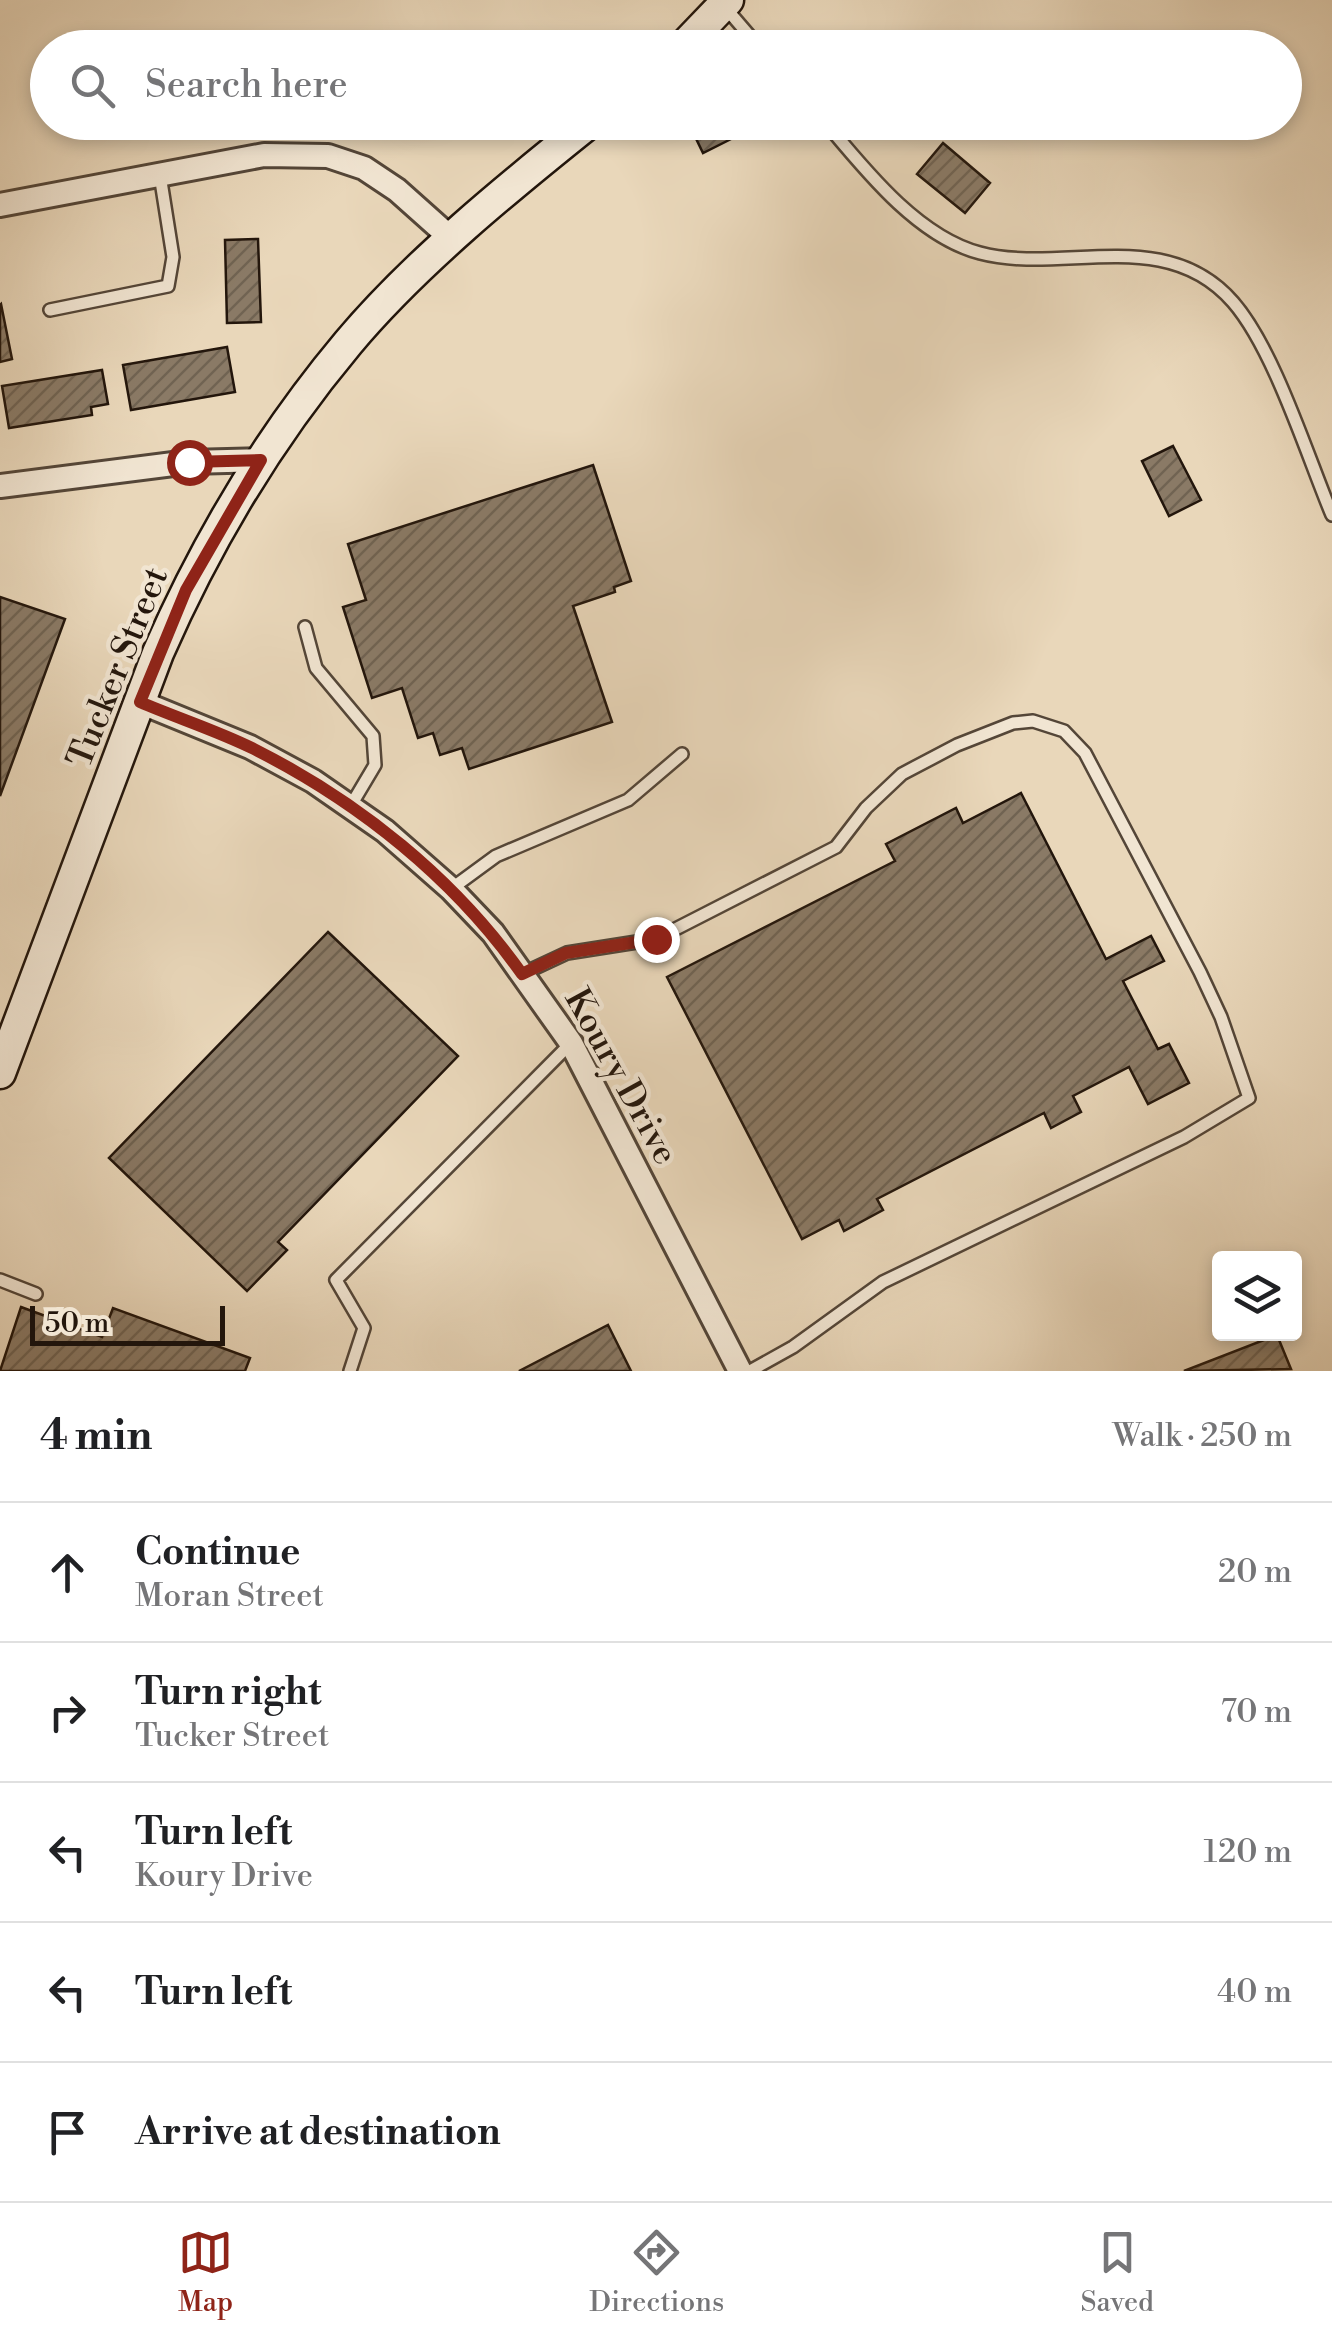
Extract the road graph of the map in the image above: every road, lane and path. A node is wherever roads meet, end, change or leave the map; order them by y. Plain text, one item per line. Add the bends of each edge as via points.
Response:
1 (726, 3) edge
2 (700, 30) edge
3 (746, 30) edge
4 (569, 140) edge
5 (842, 140) edge
6 (160, 175) junction
7 (0, 204) edge
8 (453, 240) junction
9 (50, 310) dead end
10 (261, 460) junction
11 (0, 486) edge
12 (1332, 515) edge
13 (305, 627) dead end
14 (140, 702) junction
15 (682, 754) dead end
16 (350, 807) junction
17 (451, 889) junction
18 (522, 974) junction
19 (7, 1035) edge
20 (571, 1043) junction
21 (0, 1073) edge
22 (0, 1280) edge
23 (36, 1294) dead end
24 (350, 1371) edge
25 (740, 1371) edge
26 (750, 1371) edge

1 - 2 street
1 - 3 lane
4 - 8 street, Tucker Street
5 - 12 lane via 924,227 954,243 1016,257 1154,258 1206,279 1233,302 1264,349
6 - 7 street
6 - 8 street via 264,156 328,156 364,168
6 - 9 lane via 173,257 168,286
8 - 10 street, Tucker Street via 350,340
10 - 11 street via 189,462
10 - 14 street, Tucker Street via 186,590
13 - 16 lane via 316,668 373,736 375,765
14 - 16 street, Koury Drive via 250,747
14 - 19 street, Tucker Street
15 - 17 lane via 628,800 496,856
16 - 17 street, Koury Drive
17 - 18 street, Koury Drive
18 - 20 street, Koury Drive
18 - 26 lane via 566,953 656,939 836,847 902,774 1012,723 1033,721 1064,731 1085,753 1200,972 1249,1098 1184,1137 883,1282
19 - 21 street, Tucker Street
20 - 24 lane via 336,1280 364,1328
20 - 25 street, Koury Drive
22 - 23 lane

